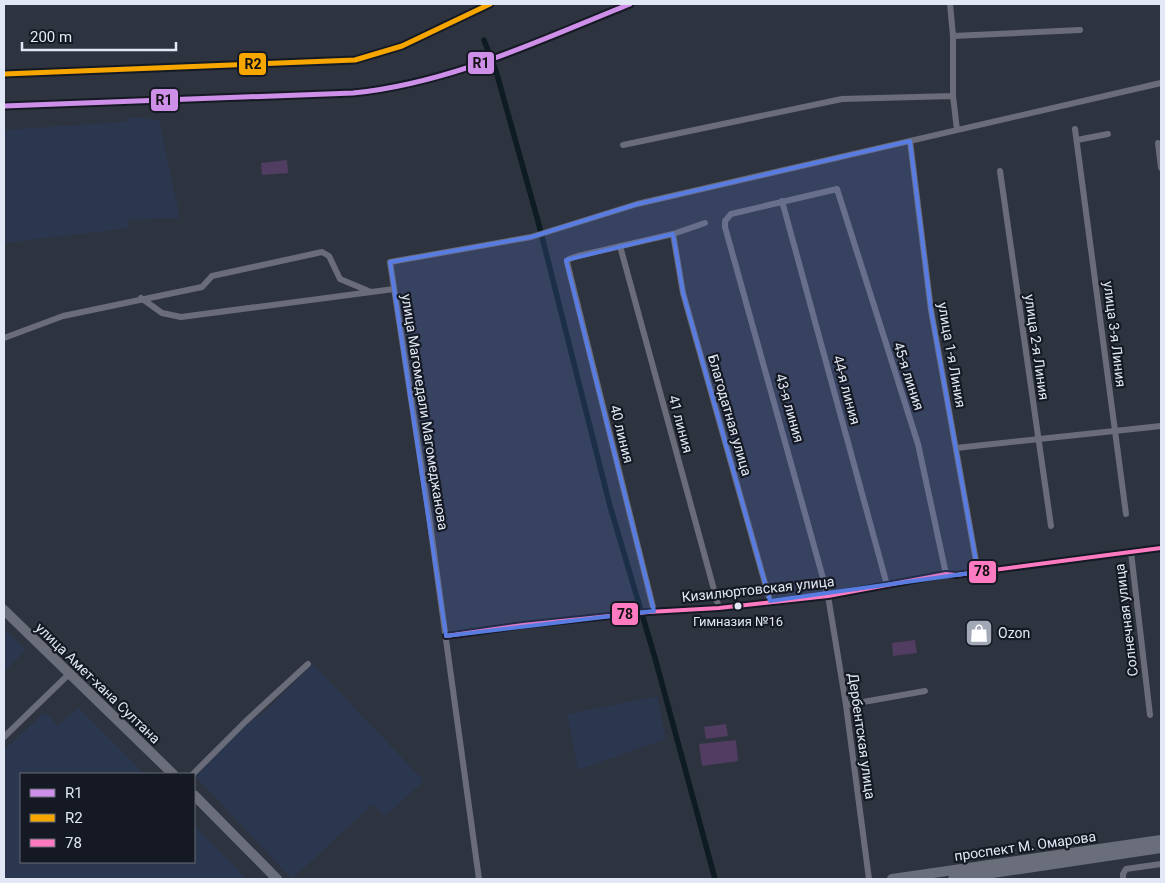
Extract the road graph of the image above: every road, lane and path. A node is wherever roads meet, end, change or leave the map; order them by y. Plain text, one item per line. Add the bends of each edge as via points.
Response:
1 (950, 4) edge
2 (1080, 30) dead end
3 (953, 36) junction
4 (1161, 83) edge
5 (953, 96) junction
6 (1075, 129) dead end
7 (956, 130) junction
8 (1108, 134) dead end
9 (1077, 140) junction
10 (910, 141) junction
11 (1158, 143) dead end
12 (624, 145) dead end
13 (1161, 168) edge
14 (1000, 171) dead end
15 (782, 201) junction
16 (705, 224) dead end
17 (673, 234) junction
18 (620, 246) junction
19 (394, 289) junction
20 (371, 292) junction
21 (141, 298) junction
22 (4, 338) edge
23 (1161, 426) edge
24 (1115, 432) junction
25 (1037, 440) junction
26 (956, 448) junction
27 (1126, 514) dead end
28 (1050, 526) dead end
29 (1161, 548) edge
30 (1131, 552) junction
31 (978, 572) junction
32 (946, 574) junction
33 (887, 586) junction
34 (828, 596) junction
35 (770, 602) junction
36 (719, 608) junction
37 (4, 610) edge
38 (651, 612) junction
39 (446, 636) junction
40 (308, 664) dead end
41 (68, 675) junction
42 (925, 691) dead end
43 (846, 705) junction
44 (1150, 715) dead end
45 (4, 736) edge
46 (172, 773) edge
47 (194, 773) edge
48 (195, 796) edge
49 (1161, 840) edge
50 (1161, 848) edge
51 (1161, 864) edge
52 (275, 878) edge
53 (479, 879) edge
54 (868, 879) edge
55 (892, 879) edge
56 (953, 879) edge
57 (1123, 879) edge

1 - 3 street
2 - 3 street
3 - 5 street
4 - 7 street
5 - 7 street
5 - 12 street via 842,99
6 - 9 street, улица 3-я Линия
7 - 10 street
8 - 9 street
9 - 24 street, улица 3-я Линия
10 - 19 street via 637,204 531,237 390,262
10 - 26 street, улица 1-я Линия via 931,310
11 - 13 street
14 - 25 street, улица 2-я Линия
15 - 32 street, 45-я линия via 837,189 918,444
15 - 33 street, 44-я линия
15 - 34 street, 43-я линия via 731,214 725,221
16 - 17 street
17 - 18 street
17 - 35 street, Благодатная улица via 683,293
18 - 36 street, 41 линия
18 - 38 street, 40 линия via 578,256 567,262
19 - 20 street, улица Магомедали Магомеджановa
19 - 39 street, улица Магомедали Магомеджановa
20 - 21 street, улица Магомедали Магомеджановa via 181,317 162,313
20 - 21 street via 340,278 329,256 322,252 212,276 202,287
21 - 22 street via 63,316
23 - 24 street
24 - 25 street
24 - 27 street, улица 3-я Линия
25 - 26 street
25 - 28 street, улица 2-я Линия
26 - 31 street, улица 1-я Линия
29 - 30 street, Кизилюртовская улица
30 - 31 street, Кизилюртовская улица
30 - 44 street, Солнечная улица
31 - 32 street, Кизилюртовская улица
32 - 33 street, Кизилюртовская улица
33 - 34 street, Кизилюртовская улица
34 - 35 street, Кизилюртовская улица
34 - 43 street, Дербентская улица
35 - 36 street, Кизилюртовская улица
36 - 38 street, Кизилюртовская улица
37 - 41 main road, улица Амет-хана Султана
38 - 39 street, Кизилюртовская улица
39 - 53 street, улица Магомедали Магомеджановa
40 - 47 street
41 - 45 street
41 - 46 main road, улица Амет-хана Султана
42 - 43 street
43 - 54 street, Дербентская улица
48 - 52 main road
49 - 55 main road, проспект М. Омарова
50 - 56 main road, проспект М. Омарова
51 - 57 street via 1126,869

